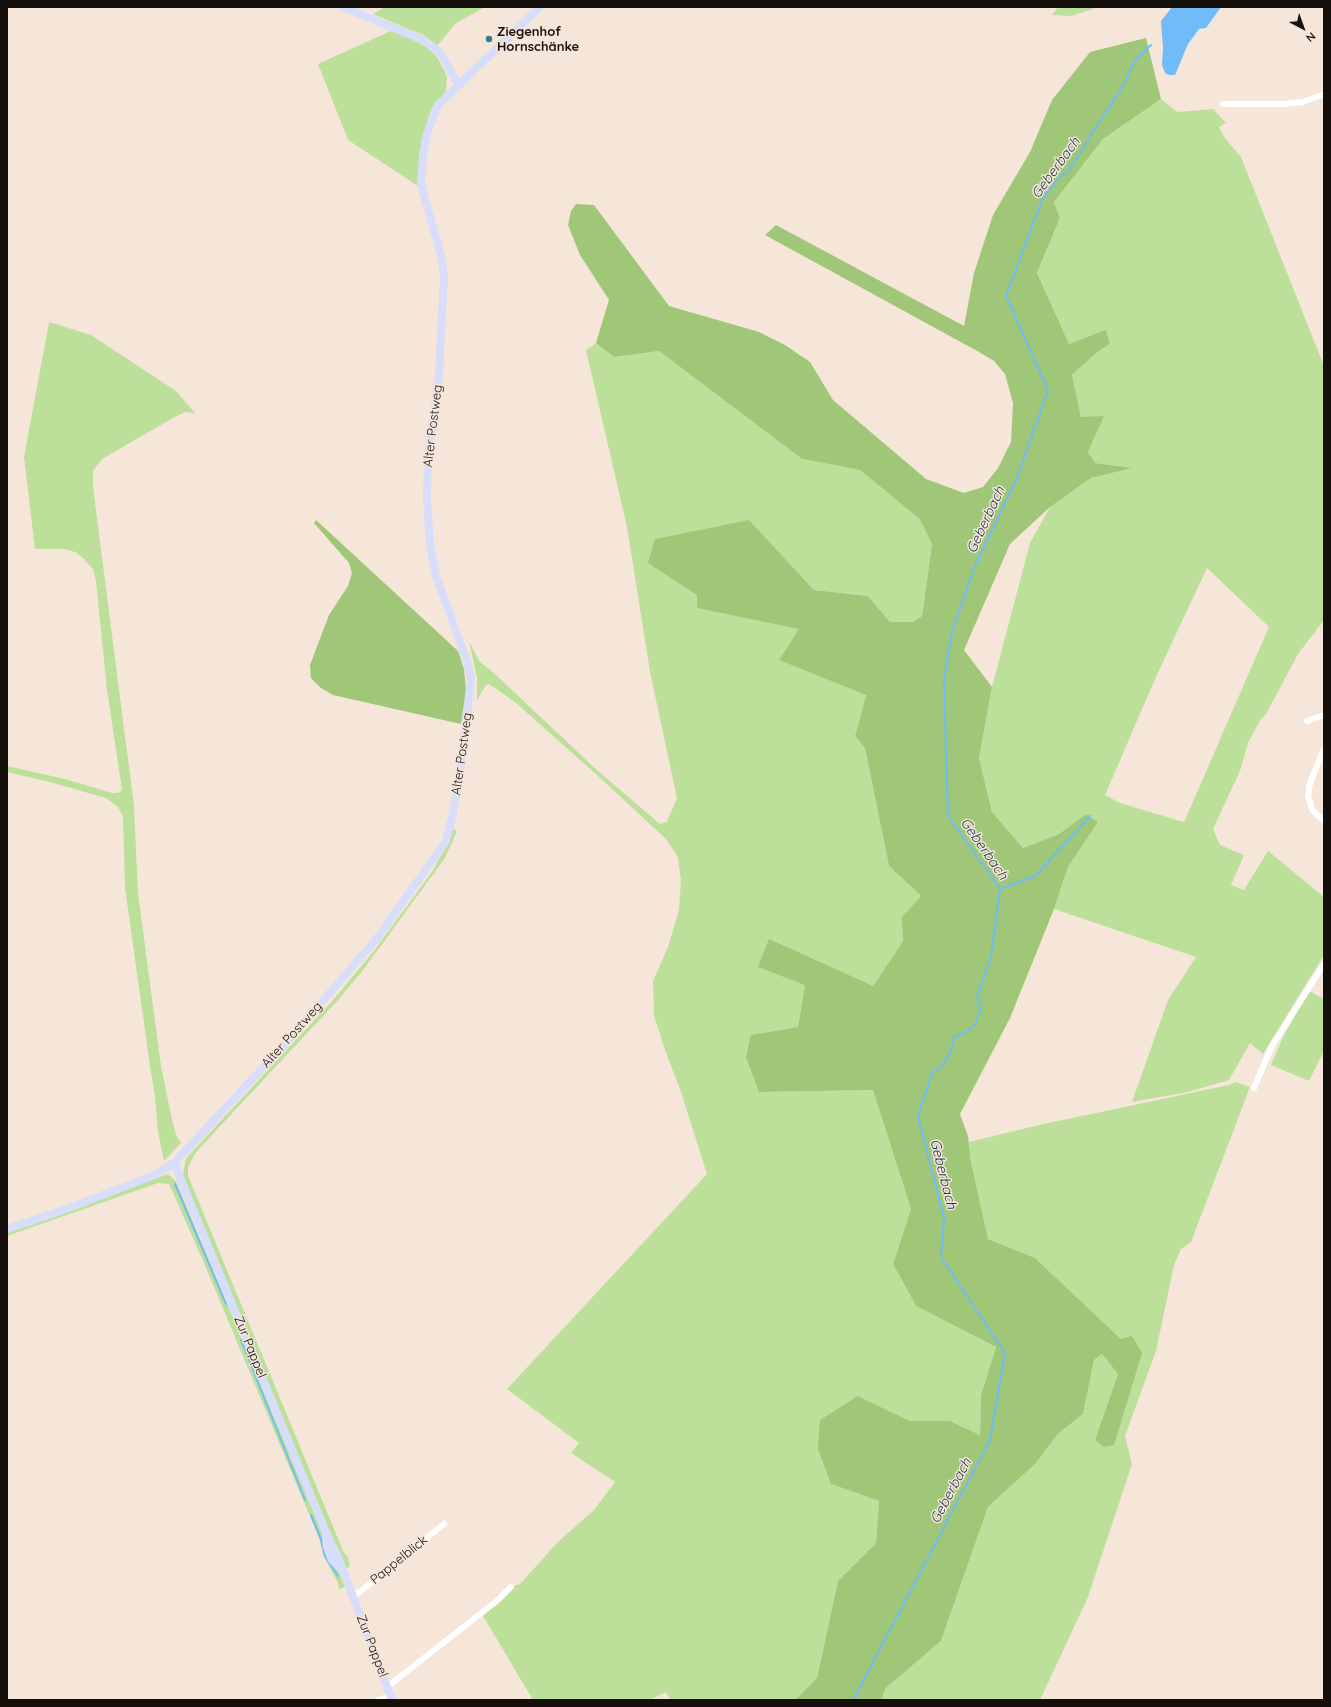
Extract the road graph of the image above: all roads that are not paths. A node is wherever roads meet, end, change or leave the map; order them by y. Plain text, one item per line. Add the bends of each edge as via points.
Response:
1 (343, 7) edge
2 (540, 7) edge
3 (458, 86) junction
4 (1324, 94) edge
5 (1223, 104) dead end
6 (1324, 714) edge
7 (1307, 721) dead end
8 (1324, 749) edge
9 (1324, 821) edge
10 (1324, 964) edge
11 (1254, 1088) dead end
12 (174, 1163) junction
13 (7, 1229) edge
14 (444, 1524) dead end
15 (511, 1587) dead end
16 (353, 1596) junction
17 (387, 1687) junction
18 (391, 1698) edge
19 (379, 1700) edge

1 - 3 street via 423,40 437,50 445,60
2 - 3 street, Alter Postweg
3 - 12 street, Alter Postweg via 438,105 433,117 423,155 421,184 444,275 439,375 428,462 430,545 436,576 467,661 471,679 459,782 446,841 378,937 289,1040
4 - 5 street via 1303,102 1285,104
6 - 7 street
8 - 9 street via 1310,783 1308,797 1313,810
10 - 11 street via 1272,1046
12 - 13 street, Alter Postweg via 155,1176
12 - 16 street, Zur Pappel
14 - 16 street, Pappelblick
15 - 17 street
16 - 17 street, Zur Pappel
17 - 18 street, Zur Pappel
18 - 19 street

